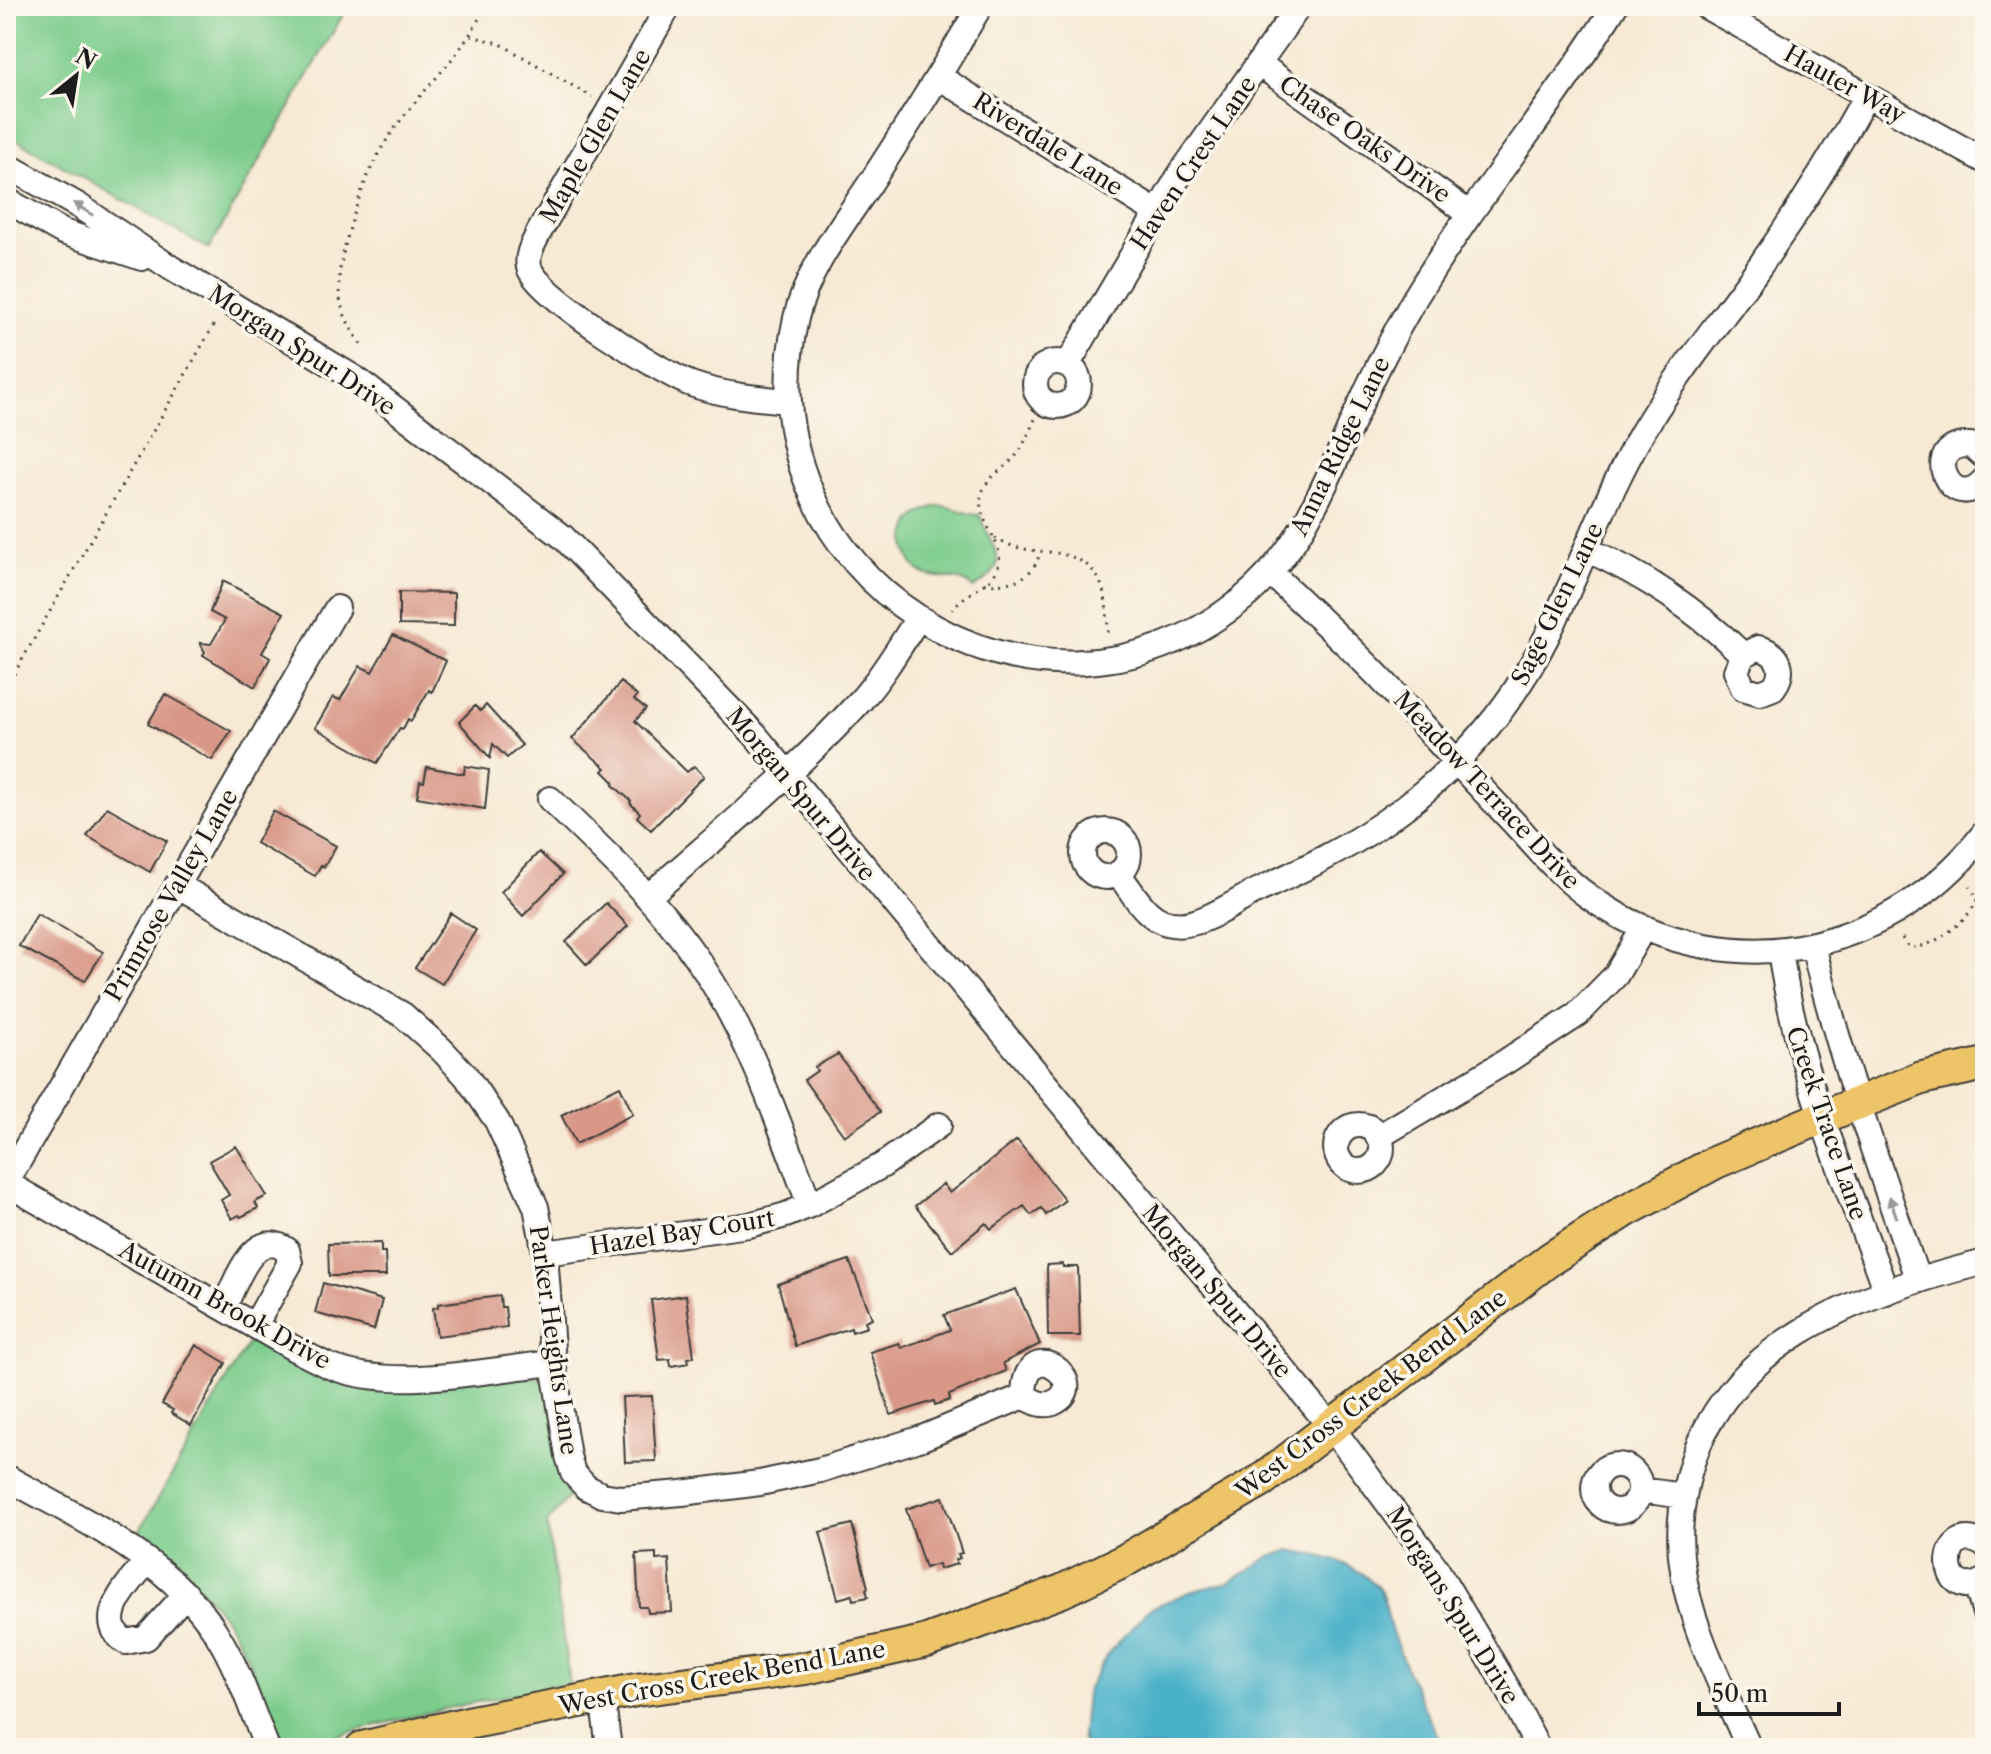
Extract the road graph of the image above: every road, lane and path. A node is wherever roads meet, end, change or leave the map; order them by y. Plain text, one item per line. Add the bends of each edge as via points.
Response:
1 (485, 6) edge
2 (669, 6) edge
3 (980, 6) edge
4 (1299, 6) edge
5 (1615, 6) edge
6 (1705, 6) edge
7 (469, 36) junction
8 (1259, 64) junction
9 (939, 77) junction
10 (1866, 96) junction
11 (592, 97) dead end
12 (1985, 161) edge
13 (6, 165) edge
14 (6, 200) edge
15 (1156, 212) junction
16 (1470, 214) junction
17 (171, 268) junction
18 (215, 323) dead end
19 (361, 344) dead end
20 (1068, 364) dead end
21 (787, 401) junction
22 (1035, 419) dead end
23 (1985, 457) edge
24 (1985, 479) edge
25 (992, 536) junction
26 (1586, 549) junction
27 (1041, 552) junction
28 (1271, 573) junction
29 (984, 584) junction
30 (337, 608) dead end
31 (918, 618) junction
32 (946, 620) dead end
33 (1108, 635) dead end
34 (1743, 655) dead end
35 (6, 688) edge
36 (1456, 762) junction
37 (788, 773) junction
38 (550, 799) dead end
39 (1985, 832) edge
40 (1118, 873) dead end
41 (177, 885) junction
42 (1970, 887) dead end
43 (649, 896) junction
44 (1644, 927) junction
45 (1902, 938) dead end
46 (1813, 945) junction
47 (1780, 950) junction
48 (1985, 1064) edge
49 (1858, 1103) junction
50 (1823, 1117) junction
51 (939, 1125) dead end
52 (1378, 1137) dead end
53 (6, 1183) edge
54 (810, 1205) junction
55 (545, 1253) junction
56 (1985, 1262) edge
57 (1918, 1281) junction
58 (1886, 1292) junction
59 (224, 1307) junction
60 (255, 1325) junction
61 (553, 1363) junction
62 (1024, 1396) dead end
63 (1332, 1428) junction
64 (6, 1477) edge
65 (1640, 1490) dead end
66 (1684, 1496) junction
67 (1985, 1545) edge
68 (147, 1561) junction
69 (1980, 1582) edge
70 (186, 1594) junction
71 (1985, 1613) edge
72 (602, 1696) junction
73 (267, 1748) edge
74 (362, 1748) edge
75 (609, 1748) edge
76 (1538, 1748) edge
77 (1749, 1748) edge

1 - 7 path
2 - 21 street, Maple Glen Lane via 539,232 529,253 529,268 545,289 676,378 728,394
3 - 9 street, Anna Ridge Lane
4 - 8 street, Haven Crest Lane
5 - 16 street, Anna Ridge Lane
6 - 10 street, Hauter Way
7 - 11 path via 499,43
7 - 19 path via 386,140 359,195 339,268 338,293 344,317
8 - 15 street, Haven Crest Lane
8 - 16 street, Chase Oaks Drive
9 - 15 street, Riverdale Lane
9 - 21 street, Anna Ridge Lane via 809,283 796,317
10 - 12 street, Hauter Way
10 - 26 street, Sage Glen Lane via 1787,227 1649,421
17 -> 13 street, Morgan Spur Drive
14 - 17 street, Morgan Spur Drive via 63,232
15 - 20 street, Haven Crest Lane
16 - 28 street, Anna Ridge Lane via 1394,334 1313,512
17 - 37 street, Morgan Spur Drive via 356,379 563,537
18 - 35 path
21 - 31 street, Anna Ridge Lane via 801,467 822,515 865,576
22 - 25 path via 1016,456 984,489 982,515
23 - 24 street via 1975,447 1961,445 1949,451 1943,469 1948,482 1961,490 1975,488
25 - 27 path
25 - 29 path via 1000,558
26 - 34 street via 1678,598
26 - 36 street, Sage Glen Lane via 1533,662
27 - 29 path via 1032,571 1019,581
27 - 33 path via 1072,557 1095,572 1106,599
28 - 31 street, Anna Ridge Lane via 1226,611 1182,638 1099,661 1013,656 969,643
28 - 36 street, Meadow Terrace Drive via 1379,676
29 - 32 path via 961,599
30 - 41 street, Primrose Valley Lane
31 - 37 street via 863,697
36 - 40 street, Sage Glen Lane via 1380,825 1199,922 1174,925 1156,918
36 - 44 street, Meadow Terrace Drive via 1572,883
37 - 43 street
37 - 63 street, Morgan Spur Drive
38 - 43 street
39 - 46 street, Meadow Terrace Drive via 1943,879 1905,908
41 - 53 street, Primrose Valley Lane
41 - 55 street, Parker Heights Lane via 365,991 403,1015 442,1050 497,1121 536,1207
42 - 45 path via 1977,898 1975,907 1954,927 1920,948 1909,947
43 - 54 street via 704,968 737,1027
44 - 47 street, Meadow Terrace Drive via 1711,947
44 - 52 street via 1616,975 1577,1015
46 - 47 street, Meadow Terrace Drive
46 - 49 street, Creek Trace Lane
47 - 50 street, Creek Trace Lane via 1794,1028
48 - 49 main road, West Cross Creek Bend Lane via 1922,1078
49 - 50 main road, West Cross Creek Bend Lane
57 -> 49 street, Creek Trace Lane
50 - 58 street, Creek Trace Lane
50 - 63 main road, West Cross Creek Bend Lane via 1716,1162 1625,1211 1550,1259
51 - 54 street, Hazel Bay Court via 883,1165
53 - 59 street, Autumn Brook Drive
54 - 55 street, Hazel Bay Court via 749,1225
55 - 61 street, Parker Heights Lane
56 - 57 street
57 - 58 street
58 - 66 street via 1807,1328 1757,1362 1704,1432
59 - 60 street, Autumn Brook Drive
59 - 60 street via 255,1250 266,1242 277,1243 287,1250 290,1263
60 - 61 street, Autumn Brook Drive via 332,1367 377,1376 418,1378
61 - 62 street, Parker Heights Lane via 573,1473 586,1487 621,1498 820,1470 922,1438
63 - 72 main road, West Cross Creek Bend Lane via 1262,1480 1124,1561 1062,1591 942,1636 806,1668
63 - 76 street, Morgans Spur Drive via 1434,1565
64 - 68 street
65 - 66 street
66 - 77 street via 1680,1531 1687,1591
67 - 69 street via 1965,1540 1948,1557 1953,1576 1966,1585
68 - 70 street
68 - 70 street via 115,1603 111,1616 118,1637 126,1642 146,1638
69 - 71 street
70 - 73 street via 235,1668
72 - 74 main road, West Cross Creek Bend Lane
72 - 75 street

